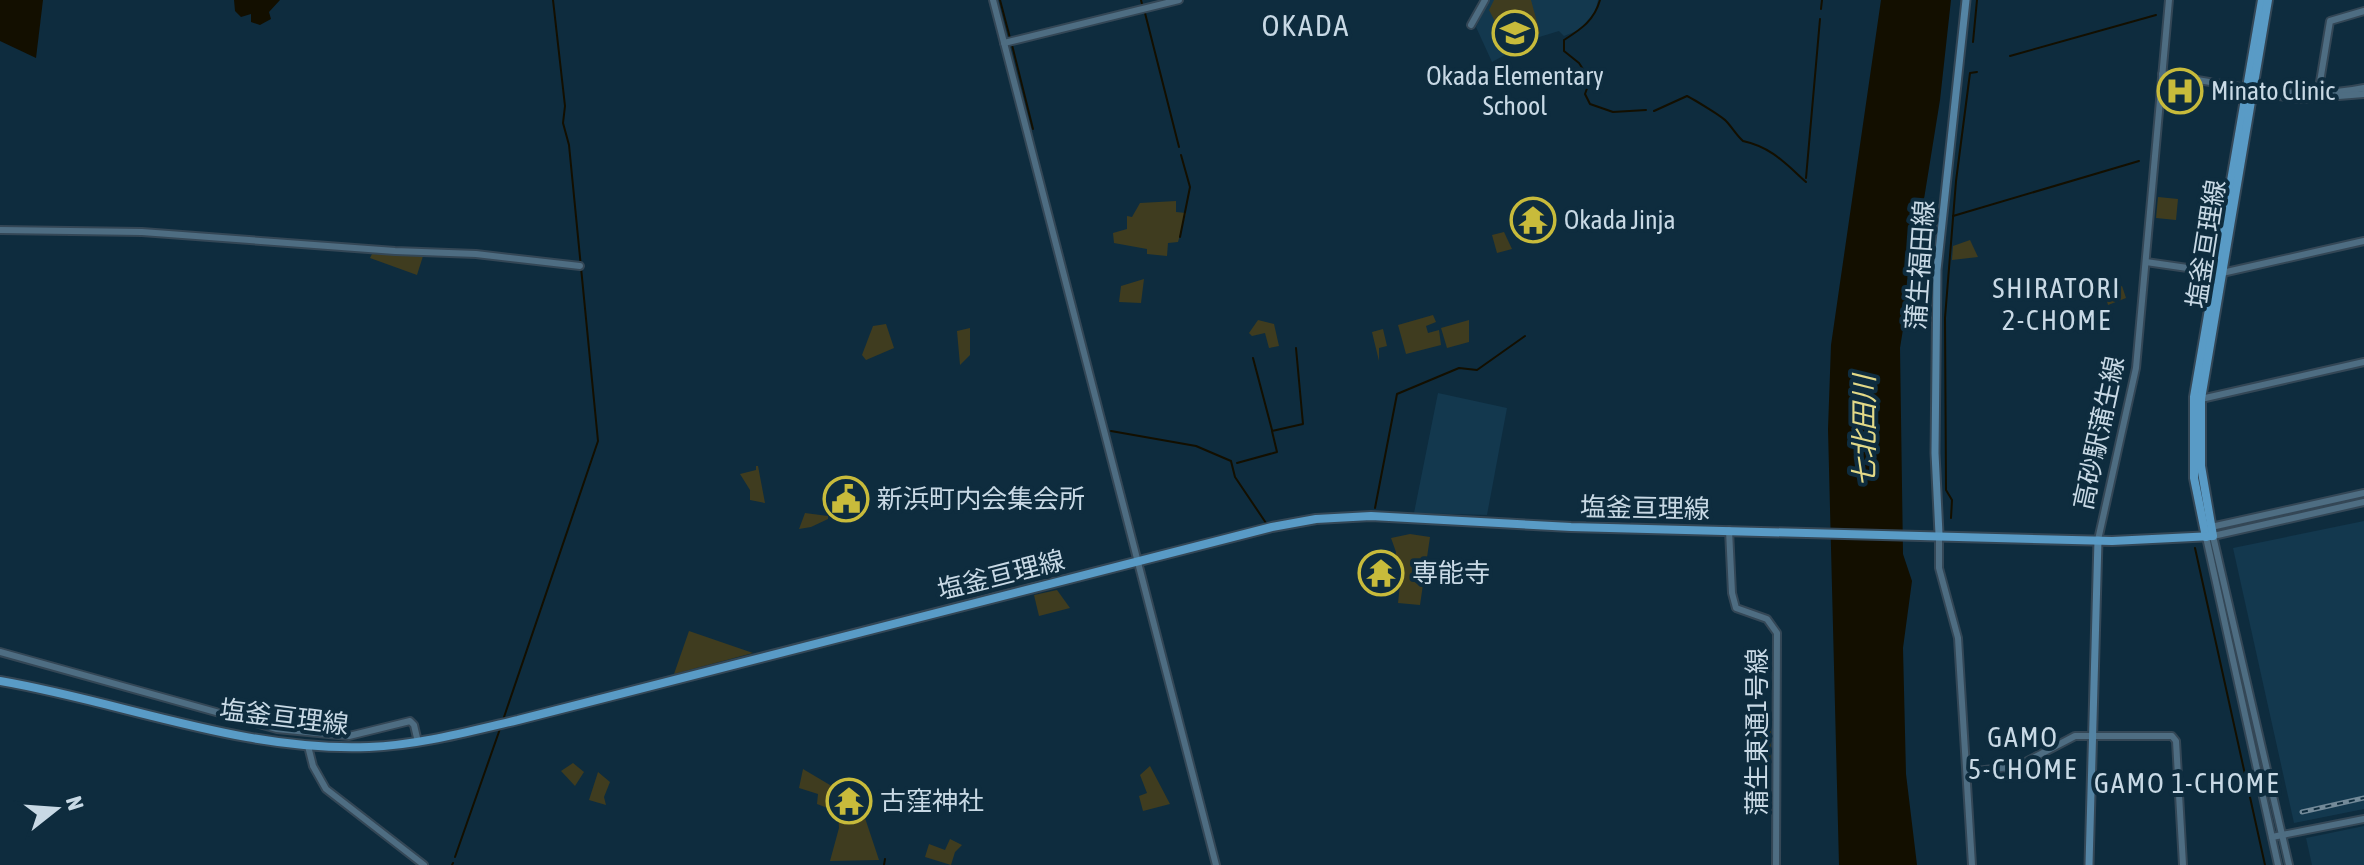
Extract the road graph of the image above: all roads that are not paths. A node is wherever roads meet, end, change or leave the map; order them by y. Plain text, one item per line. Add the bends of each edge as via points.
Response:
1 (993, 0) edge
2 (1179, 0) edge
3 (1485, 0) edge
4 (1966, 0) edge
5 (2169, 0) edge
6 (2262, 0) edge
7 (2268, 0) edge
8 (2364, 11) edge
9 (1471, 25) dead end
10 (1004, 43) junction
11 (2162, 74) junction
12 (2248, 88) junction
13 (2364, 91) edge
14 (2318, 94) junction
15 (0, 230) edge
16 (2364, 241) edge
17 (2146, 262) junction
18 (580, 266) dead end
19 (2219, 273) junction
20 (2364, 362) edge
21 (2201, 399) junction
22 (2364, 493) edge
23 (2364, 502) edge
24 (1729, 530) junction
25 (2198, 533) junction
26 (1936, 534) junction
27 (2028, 538) junction
28 (2050, 538) junction
29 (2098, 540) junction
30 (2062, 544) junction
31 (1135, 561) junction
32 (0, 652) edge
33 (0, 681) edge
34 (2093, 736) junction
35 (418, 742) junction
36 (308, 746) junction
37 (1968, 772) junction
38 (2364, 819) edge
39 (2282, 835) junction
40 (2272, 837) junction
41 (424, 865) edge
42 (1216, 865) edge
43 (1776, 865) edge
44 (1972, 865) edge
45 (2089, 865) edge
46 (2183, 865) edge
47 (2278, 865) edge
48 (2289, 865) edge

1 - 10 street
2 - 10 street
3 - 9 street
4 - 26 main road, 蒲生福田線 via 1937,270
5 - 11 street, 高砂駅蒲生線
6 - 12 main road, 塩釜亘理線
7 - 12 main road, 塩釜亘理線
8 - 14 street via 2330,21
10 - 31 street
11 - 12 street
11 - 17 street, 高砂駅蒲生線
12 - 13 street via 2301,99
12 - 14 street
12 - 19 main road, 塩釜亘理線
13 - 14 street
15 - 18 street via 142,232
16 - 19 street
17 - 19 street
17 - 29 street, 高砂駅蒲生線 via 2131,397
19 - 21 main road, 塩釜亘理線
19 - 25 main road, 塩釜亘理線 via 2192,418
20 - 21 street
21 - 25 main road, 塩釜亘理線
22 - 25 street
23 - 25 street
24 - 26 main road, 塩釜亘理線
24 - 31 main road, 塩釜亘理線 via 1347,516 1272,527
24 - 43 street, 蒲生東通1号線 via 1736,608 1767,619 1777,633
25 - 29 main road, 塩釜亘理線
25 - 39 street
25 - 40 street
26 - 27 main road, 塩釜亘理線
26 - 37 street via 1939,568 1956,623
27 - 28 main road, 塩釜亘理線
27 - 30 main road, 塩釜亘理線
28 - 29 main road, 塩釜亘理線
28 - 30 main road
29 - 30 main road, 塩釜亘理線
29 - 34 main road
31 - 35 main road, 塩釜亘理線
31 - 42 street
32 - 35 street via 277,729 349,736 410,721
33 - 36 main road, 塩釜亘理線 via 239,736
34 - 37 street via 2075,736 2018,766
34 - 45 main road
34 - 46 street via 2174,737
35 - 36 main road, 塩釜亘理線
36 - 41 street via 326,789
37 - 44 street
38 - 39 street
39 - 40 street
39 - 48 street
40 - 47 street

